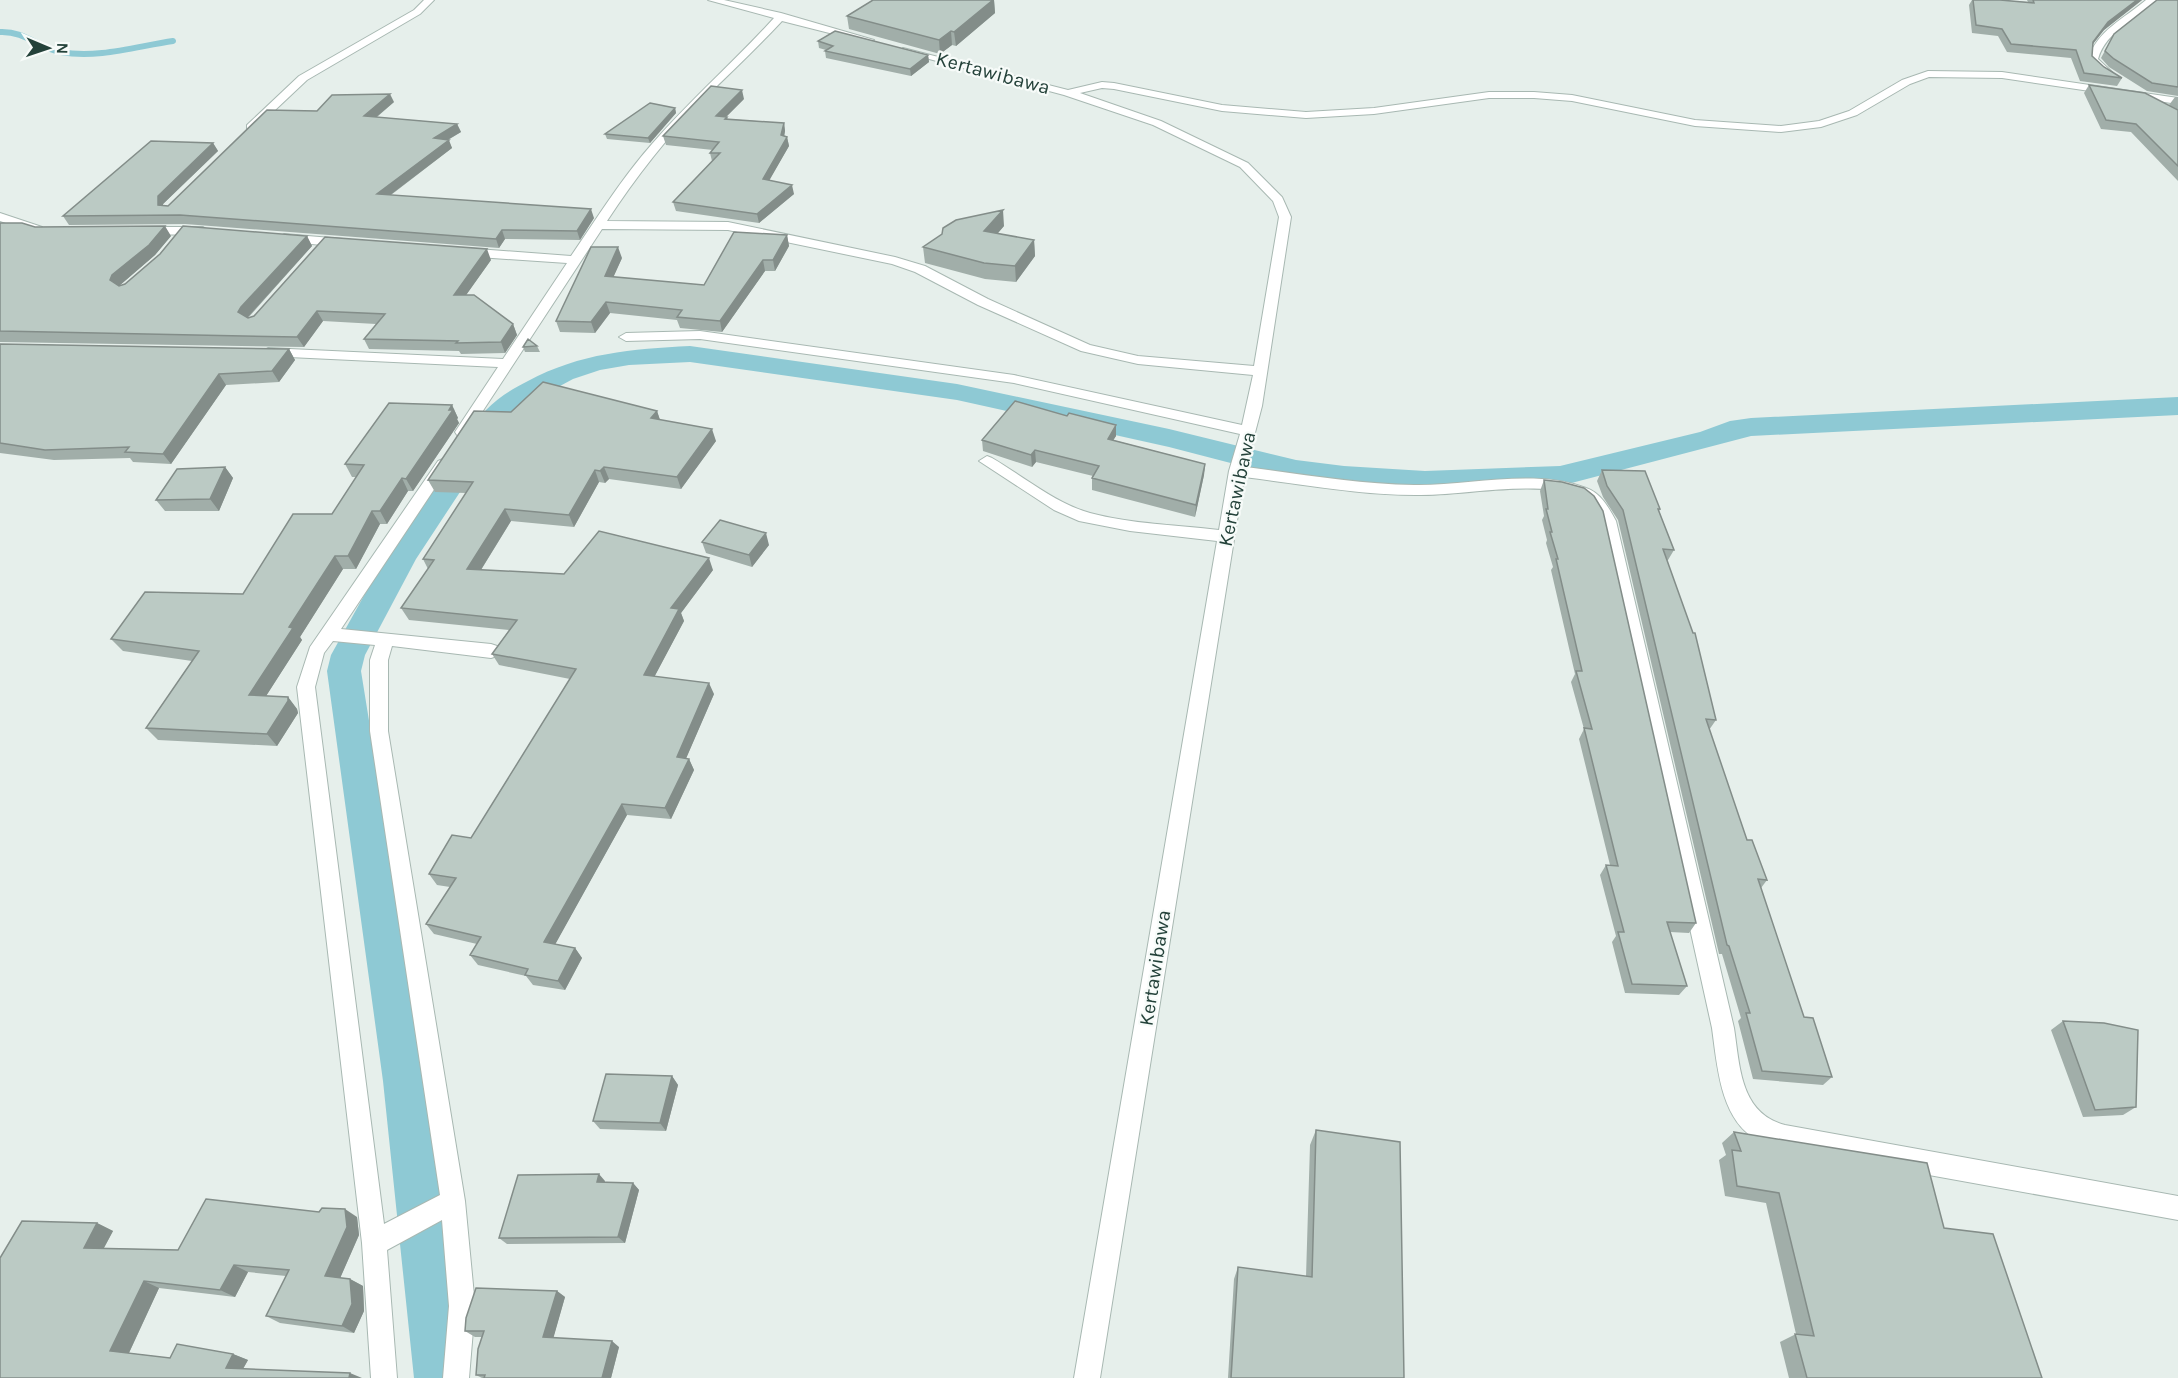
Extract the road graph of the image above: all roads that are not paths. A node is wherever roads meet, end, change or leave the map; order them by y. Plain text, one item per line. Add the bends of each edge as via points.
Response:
1 (429, 0) edge
2 (713, 0) edge
3 (2152, 0) edge
4 (781, 16) junction
5 (1068, 93) junction
6 (2147, 97) junction
7 (2175, 101) edge
8 (2169, 112) edge
9 (245, 134) edge
10 (0, 217) edge
11 (599, 225) junction
12 (185, 230) junction
13 (50, 231) edge
14 (132, 231) edge
15 (218, 232) edge
16 (267, 236) edge
17 (326, 242) junction
18 (174, 244) edge
19 (359, 244) edge
20 (448, 251) edge
21 (311, 258) edge
22 (576, 260) junction
23 (626, 337) dead end
24 (256, 351) edge
25 (509, 363) junction
26 (1259, 375) junction
27 (1246, 436) junction
28 (987, 461) dead end
29 (1238, 468) junction
30 (1226, 536) junction
31 (331, 634) junction
32 (386, 639) junction
33 (491, 651) edge
34 (449, 1203) junction
35 (2178, 1208) edge
36 (374, 1243) junction
37 (384, 1378) edge
38 (456, 1378) edge
39 (1087, 1378) edge

1 - 9 street via 417,12 303,78
2 - 4 street, Kertawibawa
3 - 6 street via 2120,23 2096,48 2093,60
4 - 5 street, Kertawibawa
4 - 11 street via 667,132
5 - 6 street via 1114,86 1222,108 1306,115 1374,111 1489,95 1534,95 1695,123 1781,129 1821,124 1853,113 1905,82 1928,74 2002,75
5 - 26 street, Kertawibawa via 1157,123 1244,165 1278,200 1285,217 1283,237
6 - 7 street
6 - 8 street
10 - 13 street
11 - 22 street
11 - 26 street via 728,226 895,261 920,269 1086,348 1138,360
12 - 14 street
12 - 15 street
12 - 18 street
16 - 17 street
17 - 19 street
17 - 21 street
20 - 22 street
22 - 25 street
23 - 27 street via 700,335 1014,379
24 - 25 street
25 - 31 street
26 - 27 street, Kertawibawa
27 - 29 street, Kertawibawa
28 - 30 street via 1059,506 1085,517
29 - 30 street, Kertawibawa
29 - 35 street via 1414,490 1539,486 1579,490 1591,496 1608,521 1732,1083 1748,1116 1761,1129 1785,1137
30 - 39 street, Kertawibawa
31 - 32 street
31 - 36 street via 316,652 306,687
32 - 33 street
32 - 34 street via 379,660 379,731
34 - 36 street
34 - 38 street via 462,1306
36 - 37 street

